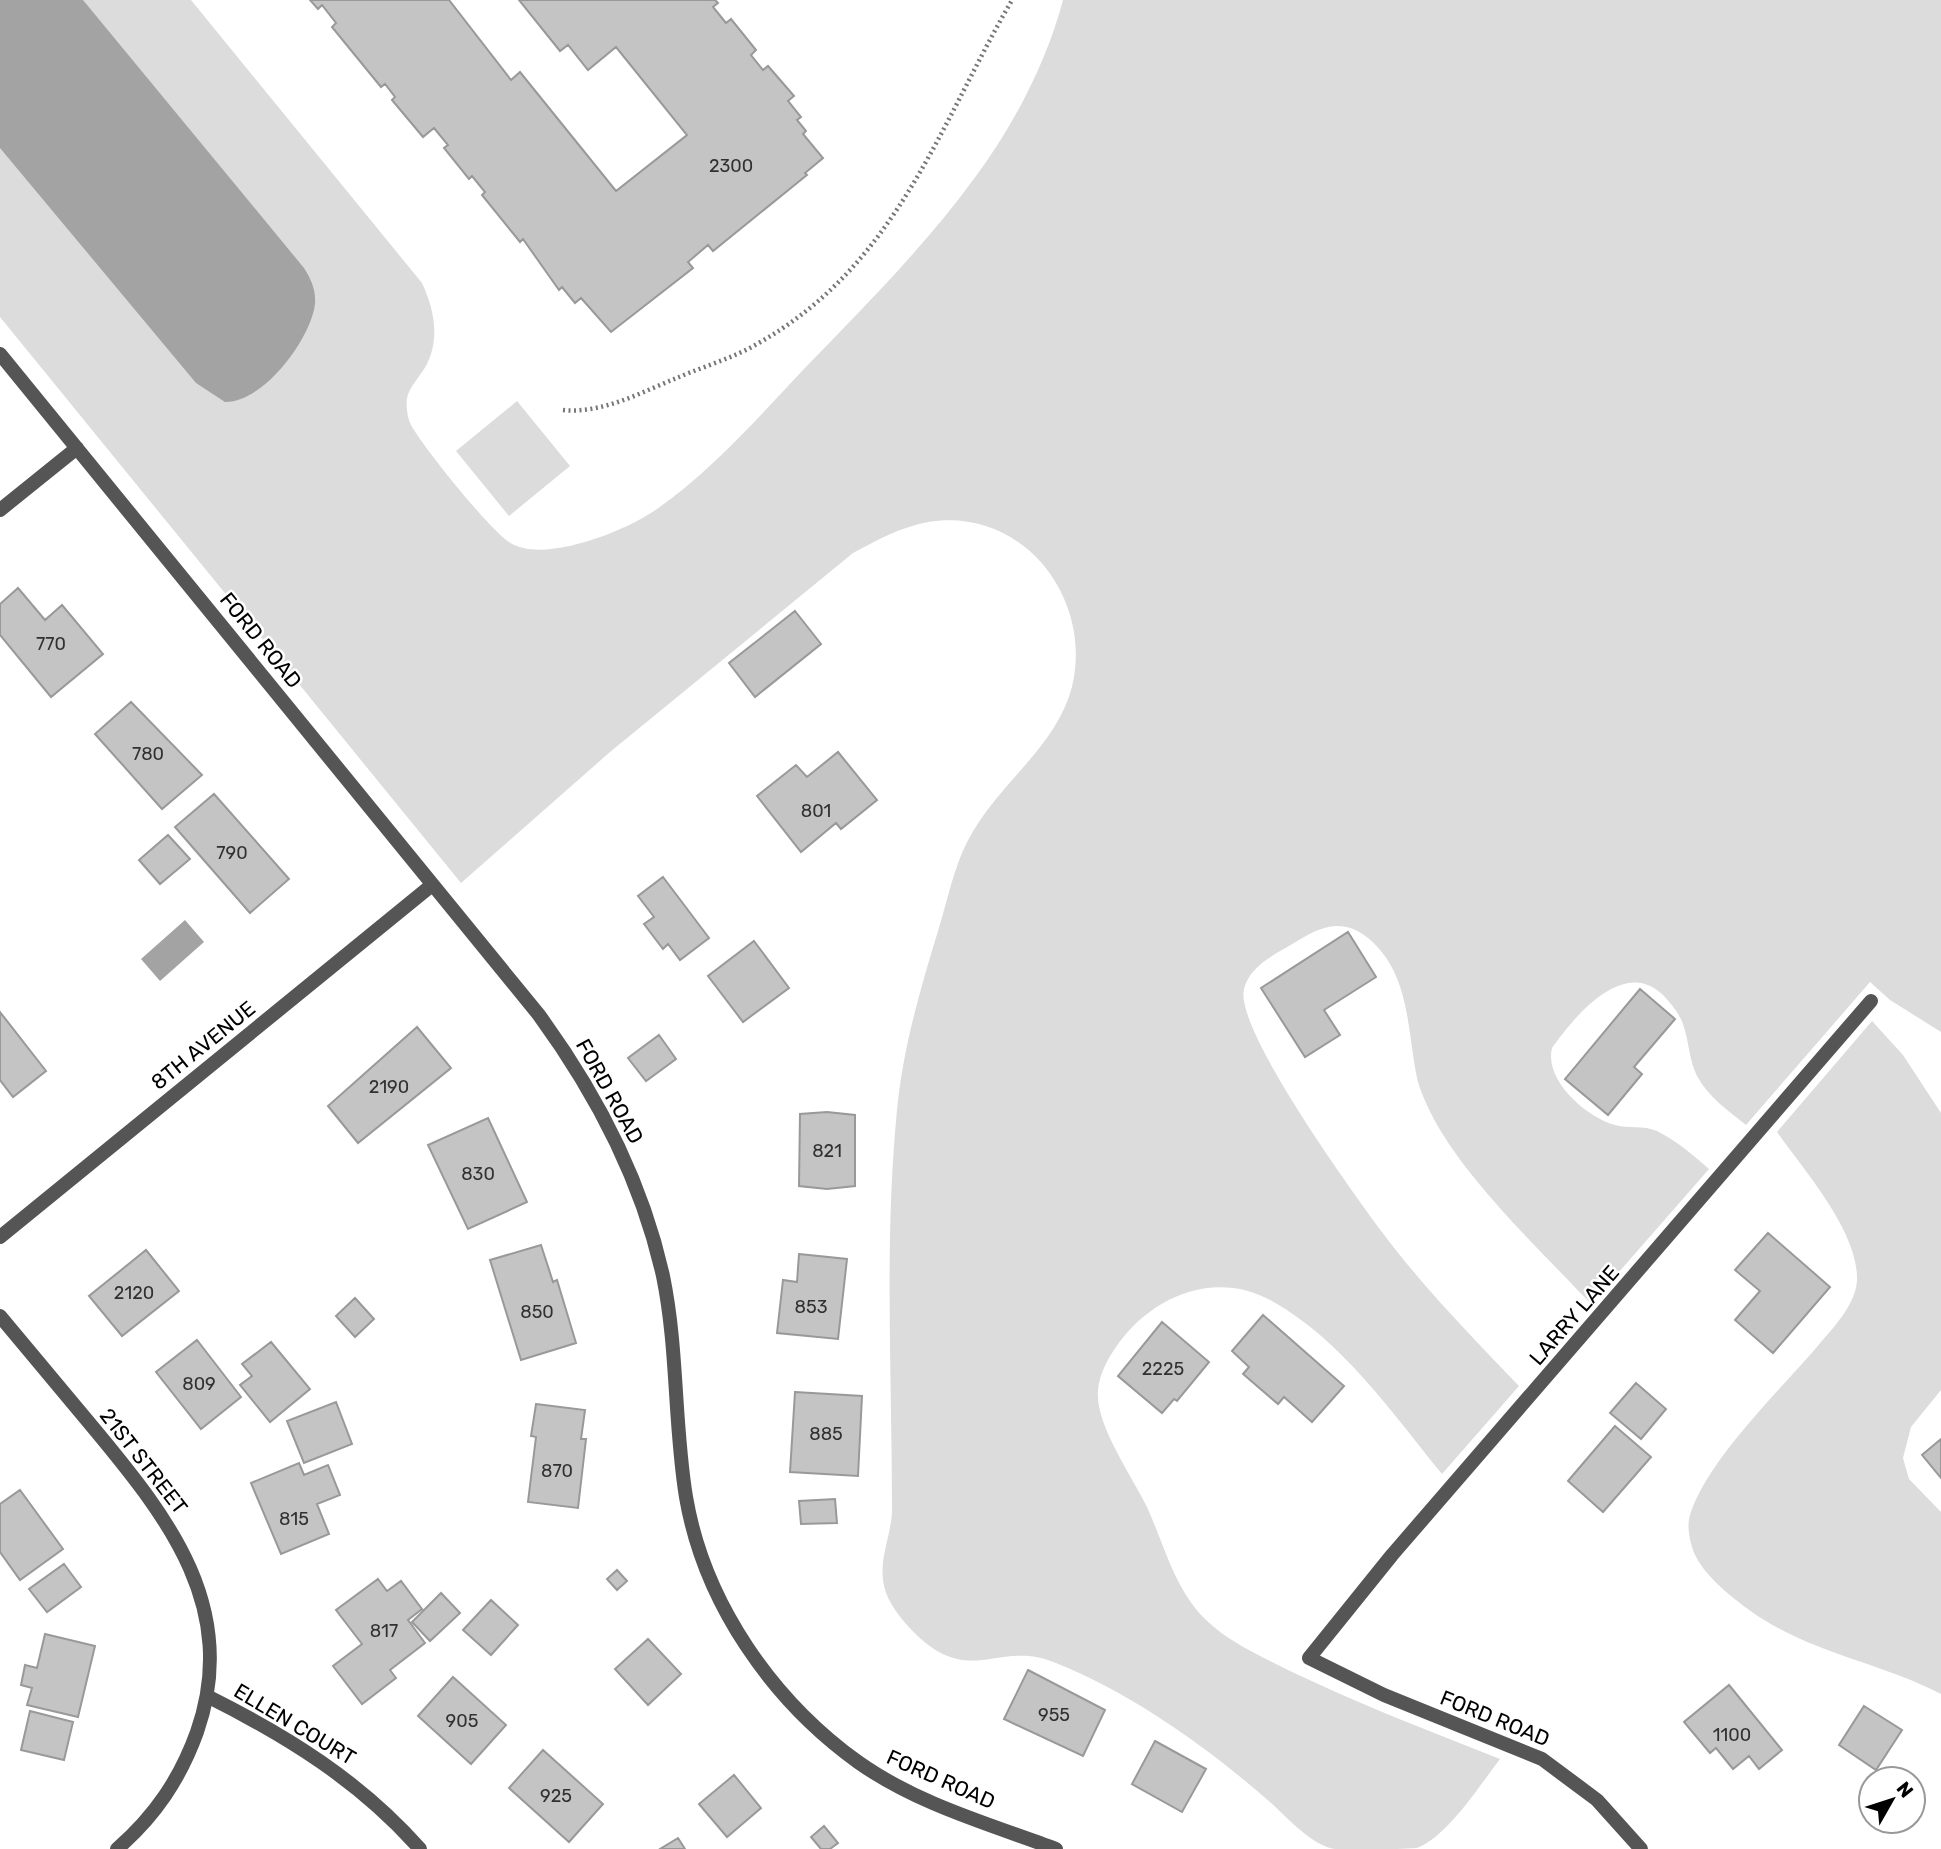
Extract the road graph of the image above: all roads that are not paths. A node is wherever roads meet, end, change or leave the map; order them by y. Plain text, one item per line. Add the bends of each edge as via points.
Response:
1 (0, 354) edge
2 (77, 448) junction
3 (0, 510) edge
4 (432, 885) junction
5 (1871, 1001) dead end
6 (0, 1237) edge
7 (0, 1316) edge
8 (1310, 1658) joint
9 (207, 1696) junction
10 (117, 1849) edge
11 (420, 1849) edge
12 (1056, 1849) edge
13 (1641, 1849) edge

1 - 2 street, FORD ROAD
2 - 3 street
2 - 4 street, FORD ROAD
4 - 6 street, 8TH AVENUE
4 - 12 street, FORD ROAD via 566,1053 610,1128 632,1180 658,1255 668,1301 692,1525 708,1573 741,1638 795,1706 859,1762 923,1799
5 - 8 street, LARRY LANE via 1375,1575
7 - 9 street, 21ST STREET via 150,1496 173,1531 190,1565 206,1623
8 - 13 street, FORD ROAD via 1384,1695 1542,1759 1598,1800
9 - 10 street, 21ST STREET via 174,1782 152,1814
9 - 11 street, ELLEN COURT via 324,1763 370,1798

